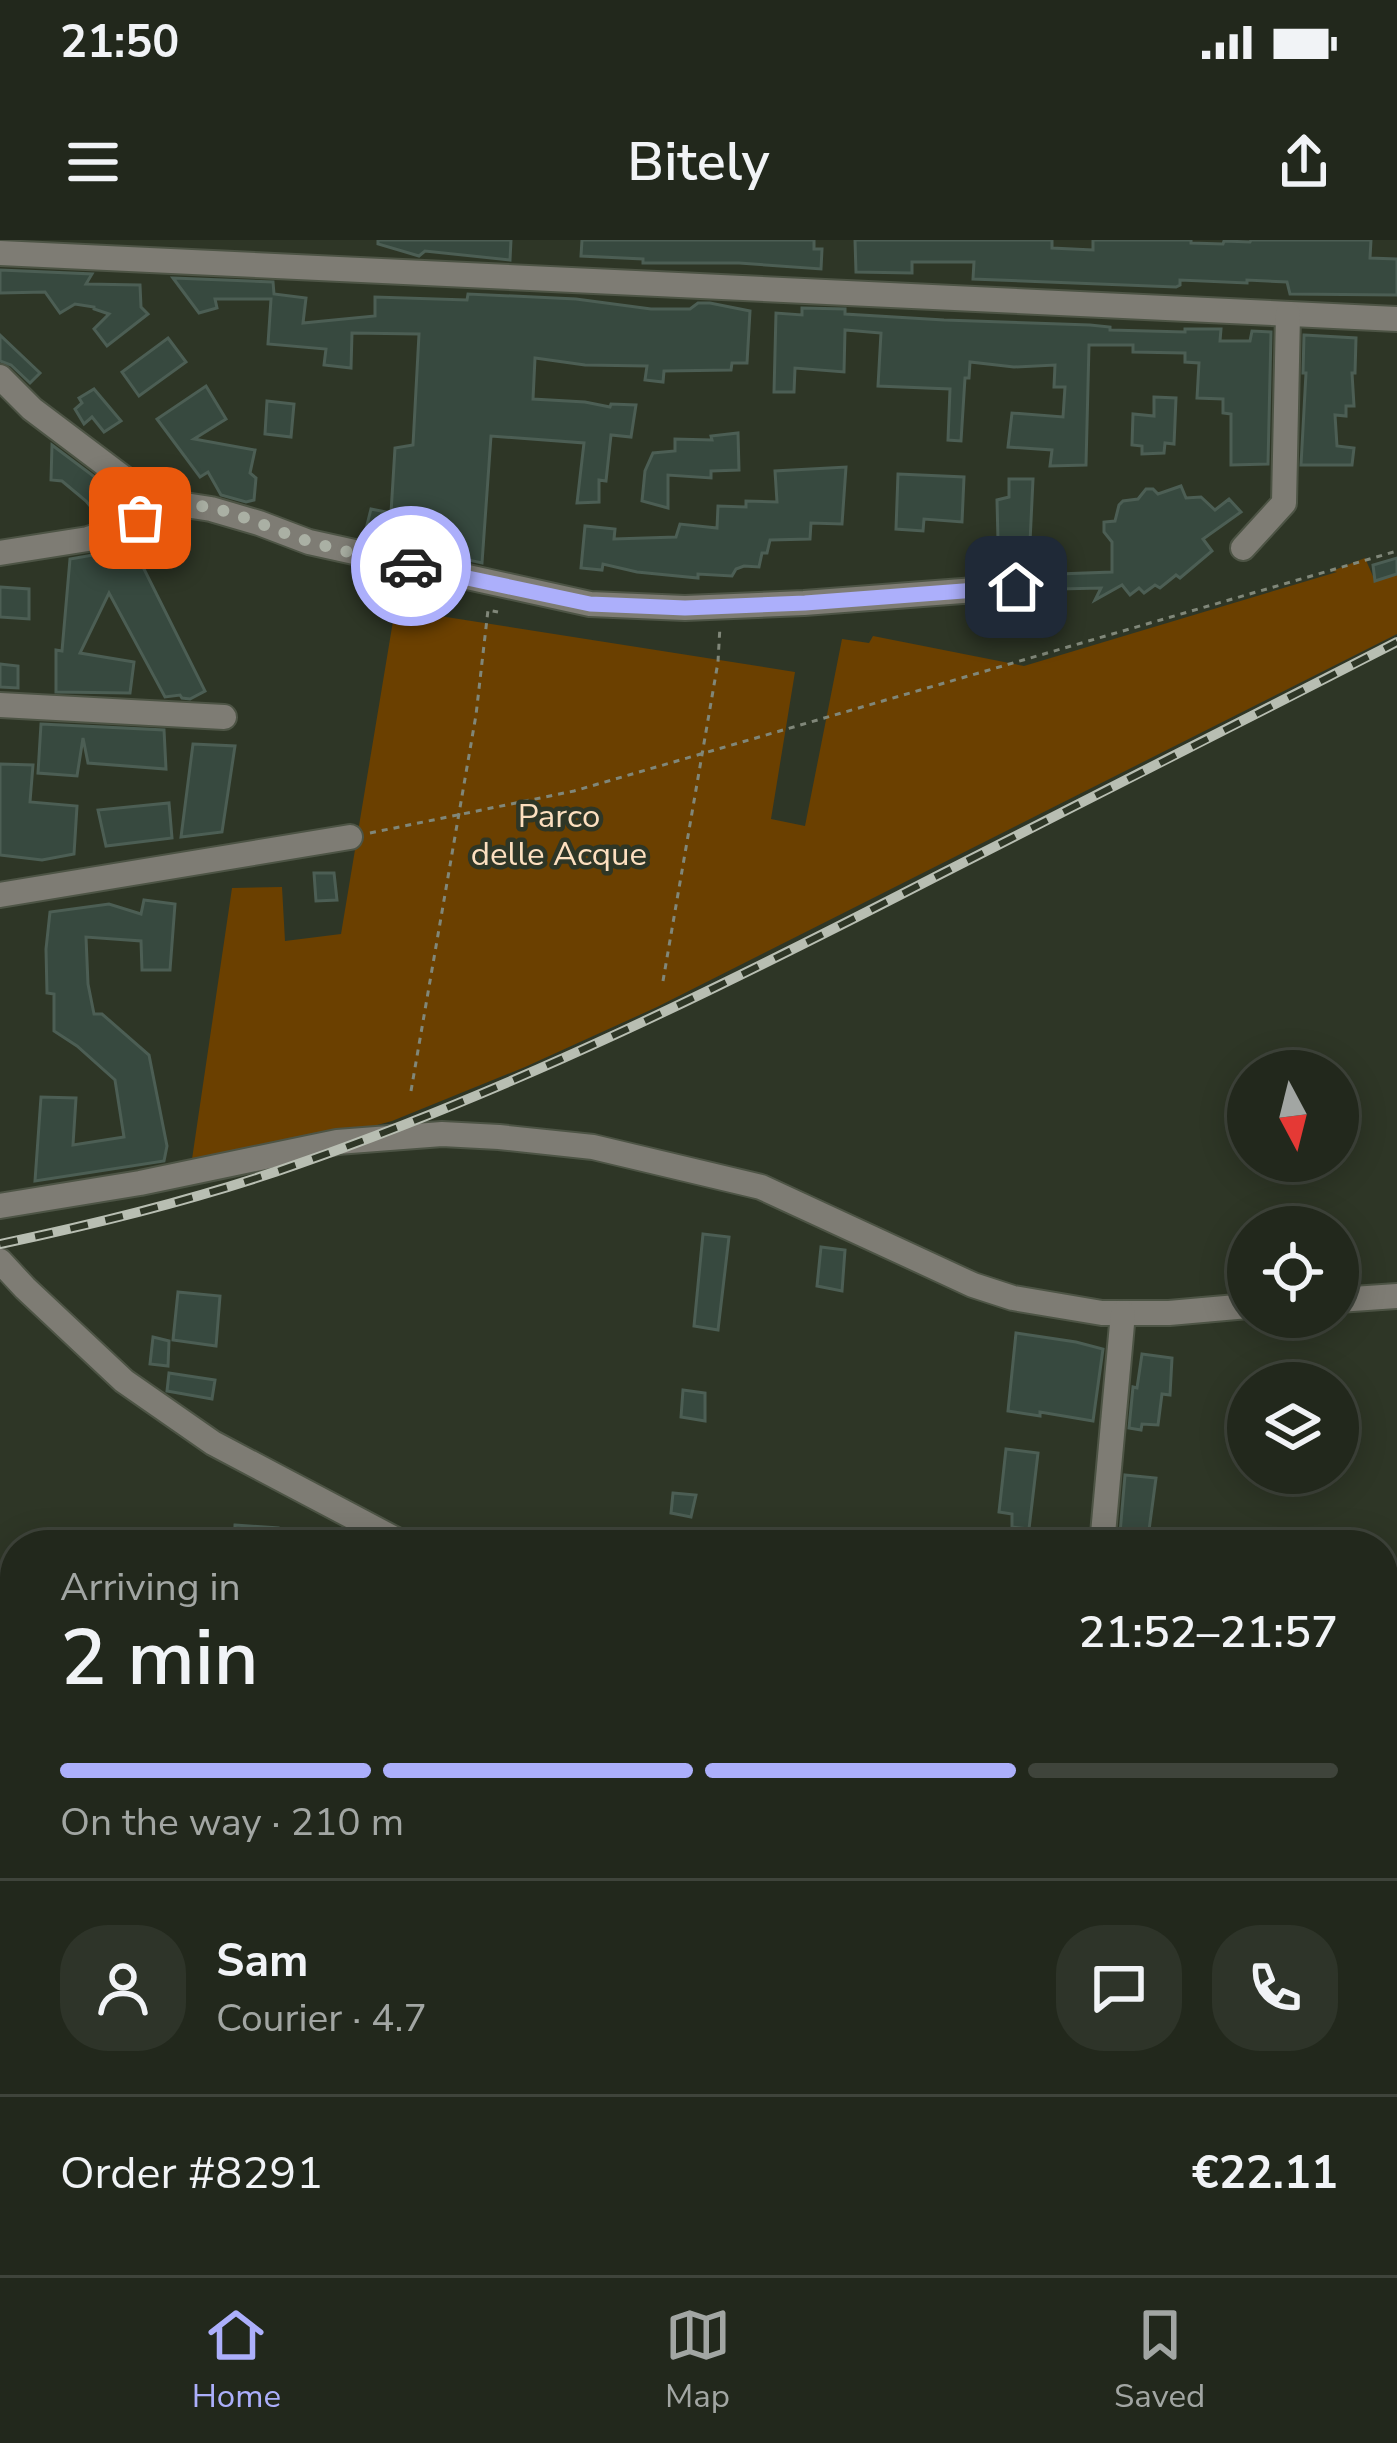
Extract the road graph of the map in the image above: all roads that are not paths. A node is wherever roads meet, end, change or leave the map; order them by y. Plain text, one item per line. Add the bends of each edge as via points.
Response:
1 (0, 253) edge
2 (1288, 314) junction
3 (1397, 319) edge
4 (0, 377) edge
5 (162, 507) junction
6 (1243, 548) dead end
7 (0, 553) edge
8 (1016, 587) dead end
9 (0, 704) edge
10 (224, 717) dead end
11 (350, 837) road end
12 (0, 895) edge
13 (0, 1206) edge
14 (0, 1261) edge
15 (1397, 1296) edge
16 (1359, 1299) edge
17 (1227, 1307) edge
18 (1123, 1313) junction
19 (378, 1530) edge
20 (1103, 1530) edge

1 - 2 street
2 - 3 street
2 - 6 street via 1284,502
4 - 5 street
5 - 7 street via 88,539
5 - 8 street via 212,509 309,542 590,604 721,606
9 - 10 street
11 - 12 street
13 - 18 street via 337,1142 499,1137 593,1147 761,1186 973,1285
14 - 19 street via 124,1381 213,1443
15 - 16 street
17 - 18 street
18 - 20 street

